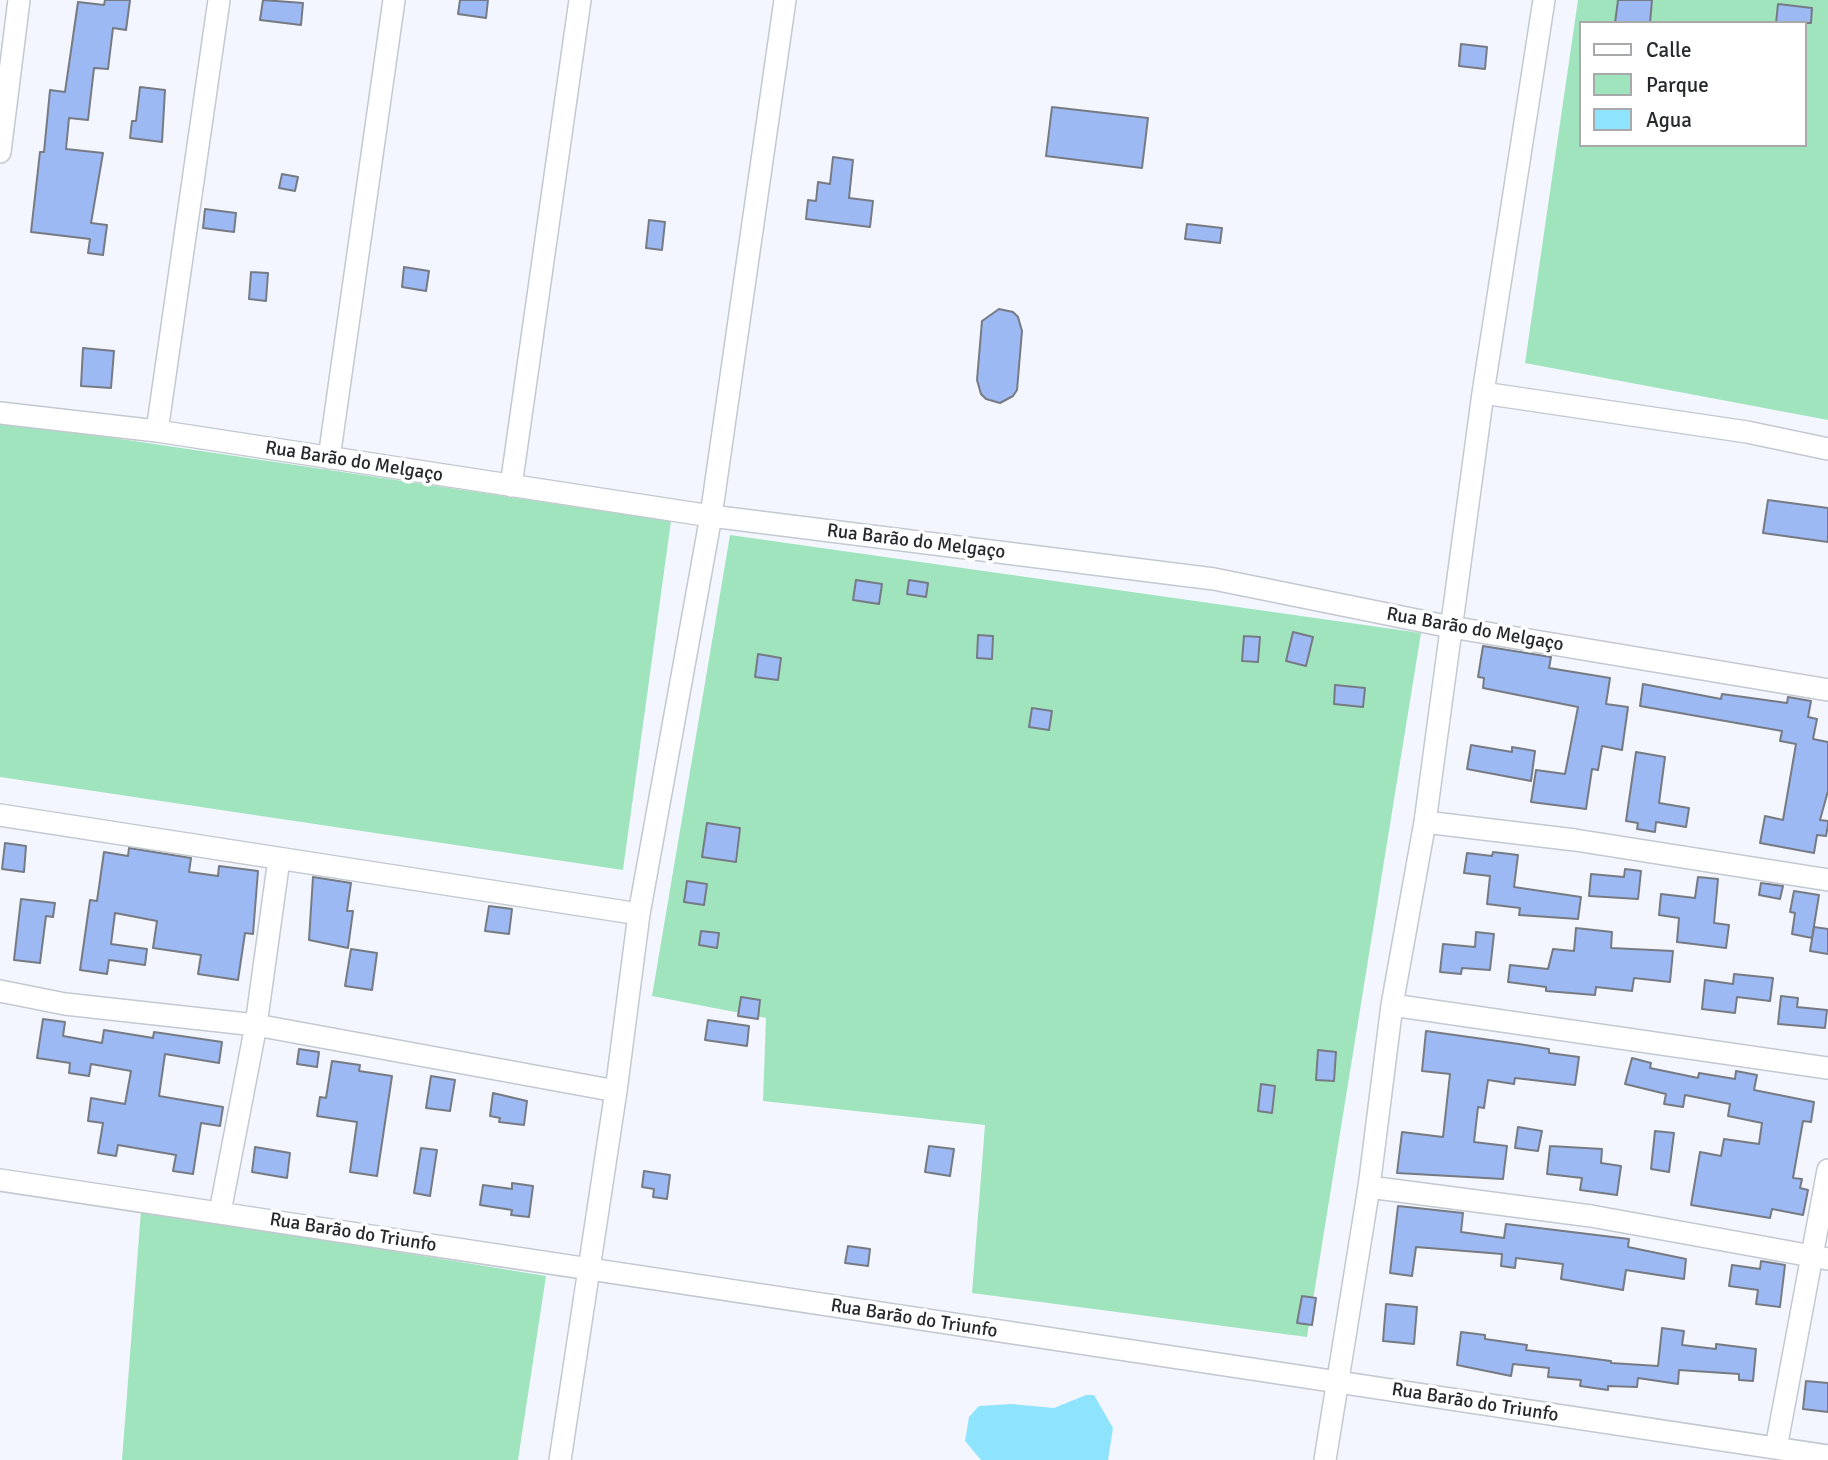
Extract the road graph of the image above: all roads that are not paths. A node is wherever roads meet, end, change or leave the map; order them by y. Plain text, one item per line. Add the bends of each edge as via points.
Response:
1 (19, 0) edge
2 (219, 0) edge
3 (394, 0) edge
4 (580, 0) edge
5 (785, 0) edge
6 (1544, 0) edge
7 (1, 139) edge
8 (1483, 393) junction
9 (0, 413) edge
10 (157, 431) junction
11 (1828, 449) edge
12 (329, 458) junction
13 (511, 486) junction
14 (711, 516) junction
15 (1451, 627) junction
16 (1828, 690) edge
17 (0, 815) edge
18 (1425, 822) junction
19 (279, 859) junction
20 (1828, 880) edge
21 (639, 914) junction
22 (0, 990) edge
23 (1392, 1005) junction
24 (256, 1025) junction
25 (1828, 1068) edge
26 (616, 1091) junction
27 (1828, 1170) edge
28 (0, 1180) edge
29 (1369, 1187) junction
30 (220, 1212) junction
31 (1820, 1258) edge
32 (588, 1270) junction
33 (1337, 1382) junction
34 (1776, 1448) junction
35 (1828, 1456) edge
36 (560, 1460) edge
37 (1325, 1460) edge

1 - 7 street
2 - 10 street
3 - 12 street
4 - 13 street
5 - 14 street
6 - 8 street
8 - 11 street via 1747,432
8 - 15 street
9 - 10 street, Rua Barão do Melgaço
10 - 12 street, Rua Barão do Melgaço
12 - 13 street, Rua Barão do Melgaço
13 - 14 street, Rua Barão do Melgaço
14 - 15 street, Rua Barão do Melgaço via 1214,579
14 - 21 street
15 - 16 street, Rua Barão do Melgaço
15 - 18 street
17 - 19 street
18 - 20 street via 1575,840
18 - 23 street
19 - 21 street
19 - 24 street
21 - 26 street
22 - 24 street via 65,1004
23 - 25 street
23 - 29 street
24 - 26 street
24 - 30 street
26 - 32 street
27 - 31 street
28 - 30 street, Rua Barão do Triunfo
29 - 31 street via 1591,1216
29 - 33 street
30 - 32 street, Rua Barão do Triunfo
31 - 34 street
32 - 33 street, Rua Barão do Triunfo
32 - 36 street
33 - 34 street, Rua Barão do Triunfo
33 - 37 street
34 - 35 street, Rua Barão do Triunfo

